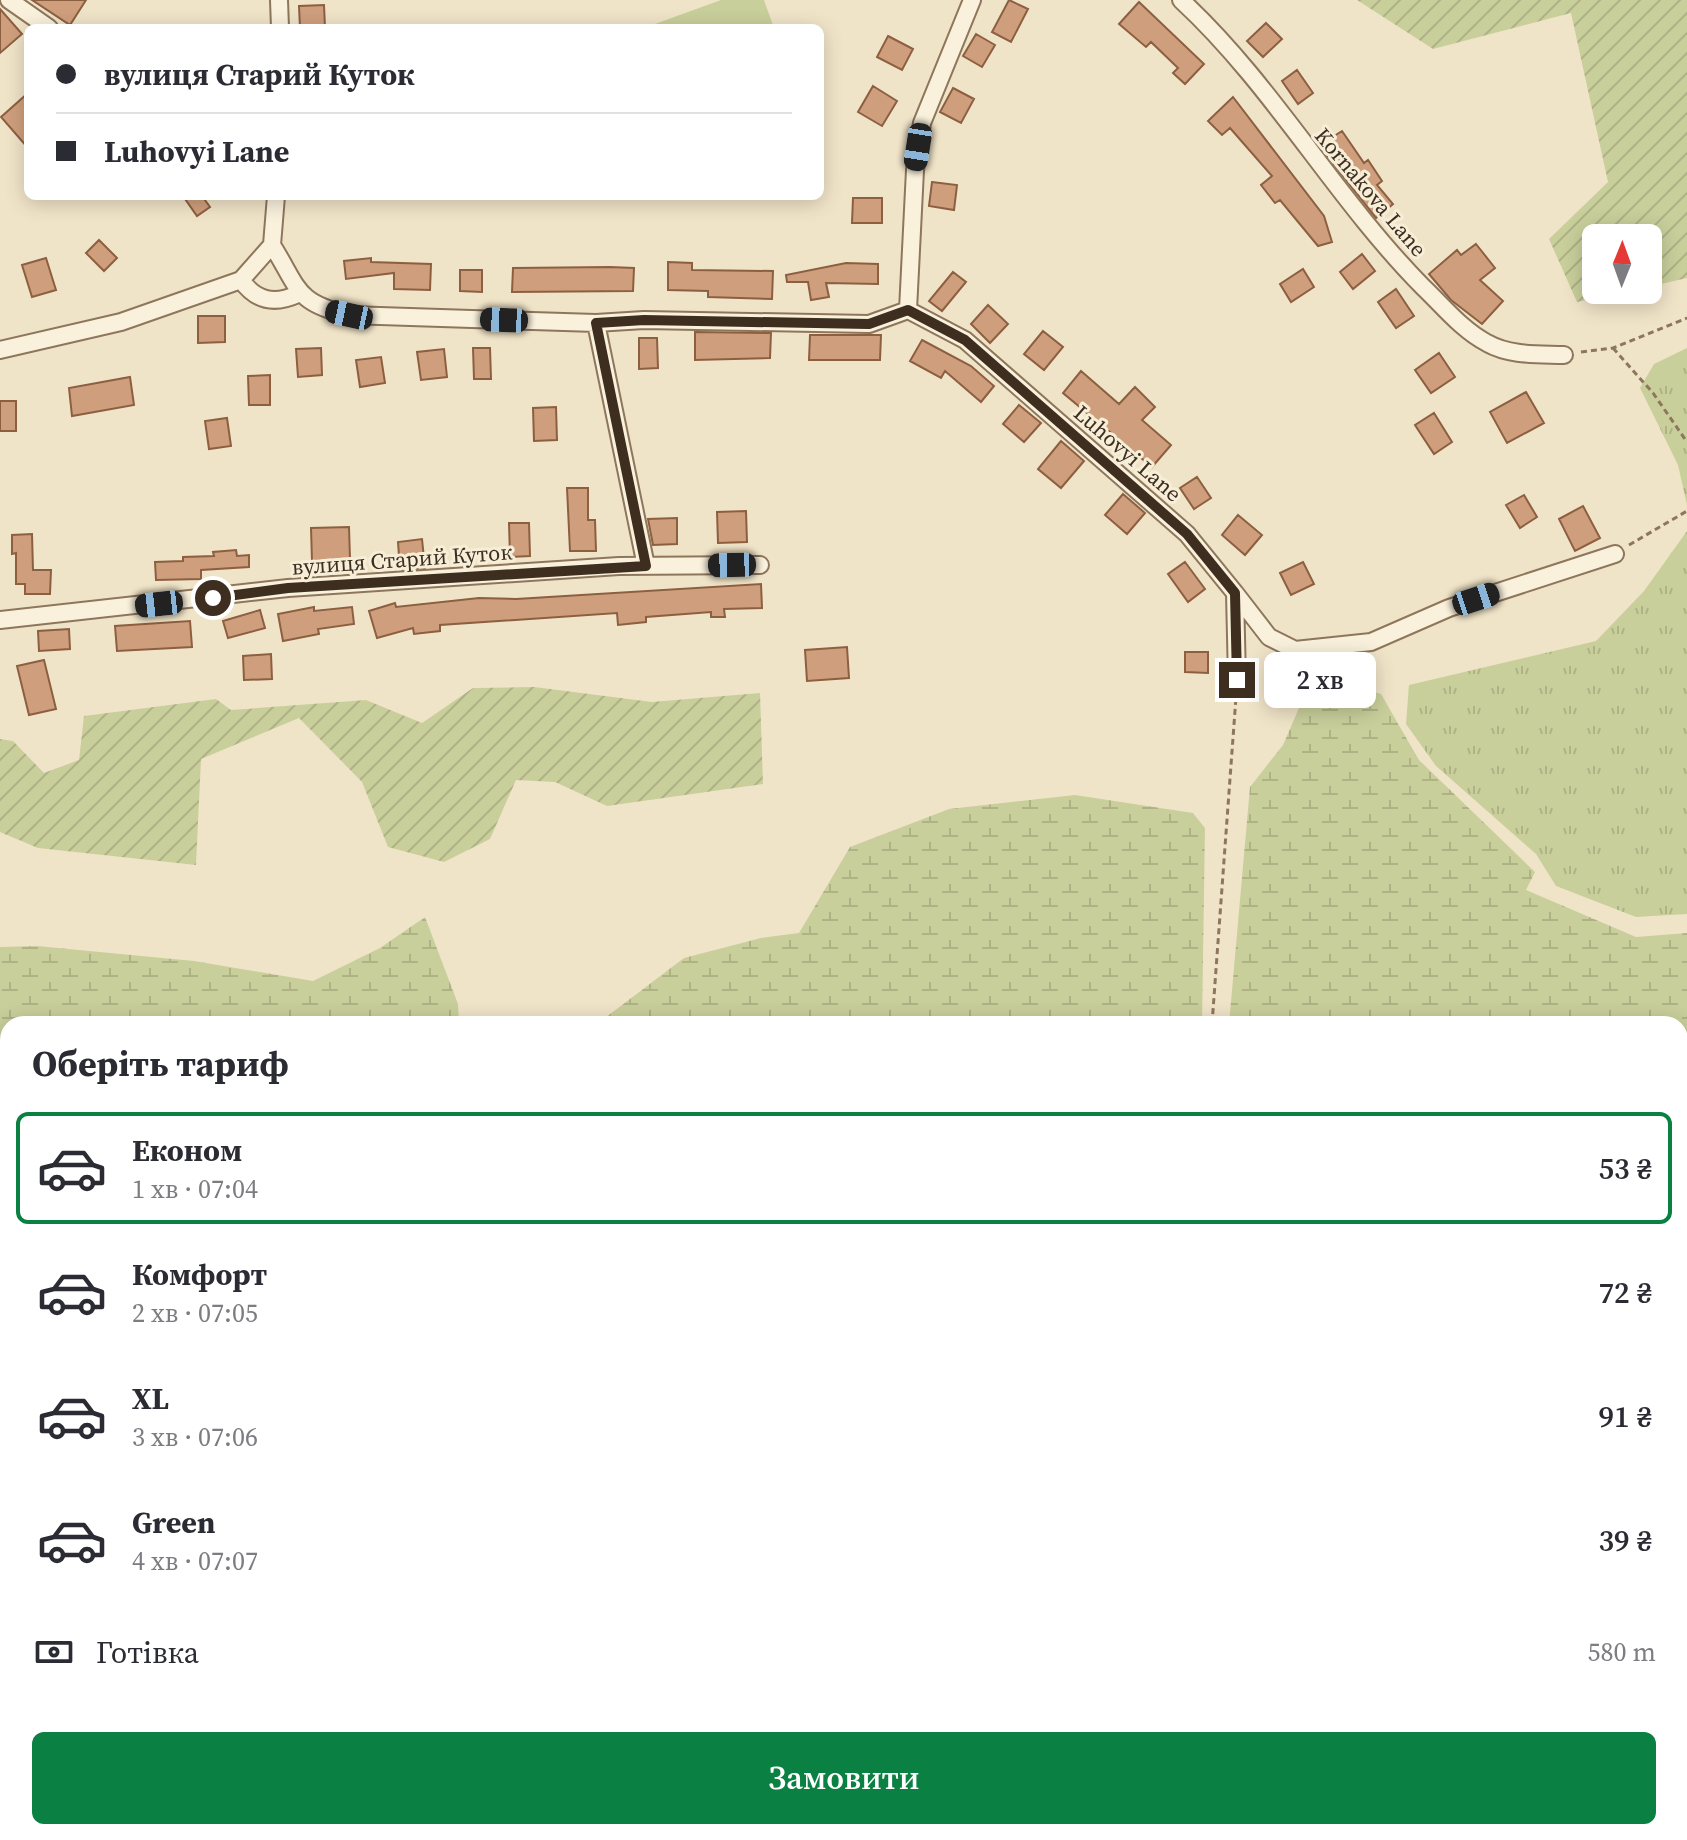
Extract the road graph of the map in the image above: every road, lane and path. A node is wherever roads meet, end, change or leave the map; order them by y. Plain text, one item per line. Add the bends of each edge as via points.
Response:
1 (9, 0) edge
2 (279, 0) edge
3 (972, 0) edge
4 (1181, 0) edge
5 (43, 24) edge
6 (280, 24) edge
7 (274, 200) edge
8 (272, 245) junction
9 (241, 280) junction
10 (298, 294) junction
11 (908, 310) junction
12 (1687, 318) edge
13 (596, 323) junction
14 (1613, 348) junction
15 (0, 350) edge
16 (1564, 355) joint
17 (1687, 442) edge
18 (1687, 511) edge
19 (1615, 554) joint
20 (760, 565) dead end
21 (646, 566) junction
22 (1235, 593) junction
23 (0, 620) edge
24 (1237, 680) joint
25 (1213, 1016) edge

1 - 5 street
2 - 6 street
3 - 11 street via 922,123
4 - 16 street, Kornakova Lane via 1224,40 1340,194 1467,330 1489,345 1515,353
7 - 8 street
8 - 9 street
8 - 10 street
9 - 10 street via 260,298 273,301
9 - 15 street via 121,322
10 - 13 street via 322,309 349,315
11 - 13 street via 869,324
11 - 22 street, Luhovyi Lane via 965,340 1187,534
12 - 14 path
13 - 21 street
14 - 16 path
14 - 17 path
18 - 19 path
19 - 22 street, Luhovyi Lane via 1355,644 1295,650 1269,637
20 - 21 street, вулиця Старий Куток
21 - 23 street, вулиця Старий Куток via 288,588
22 - 24 street
24 - 25 path

